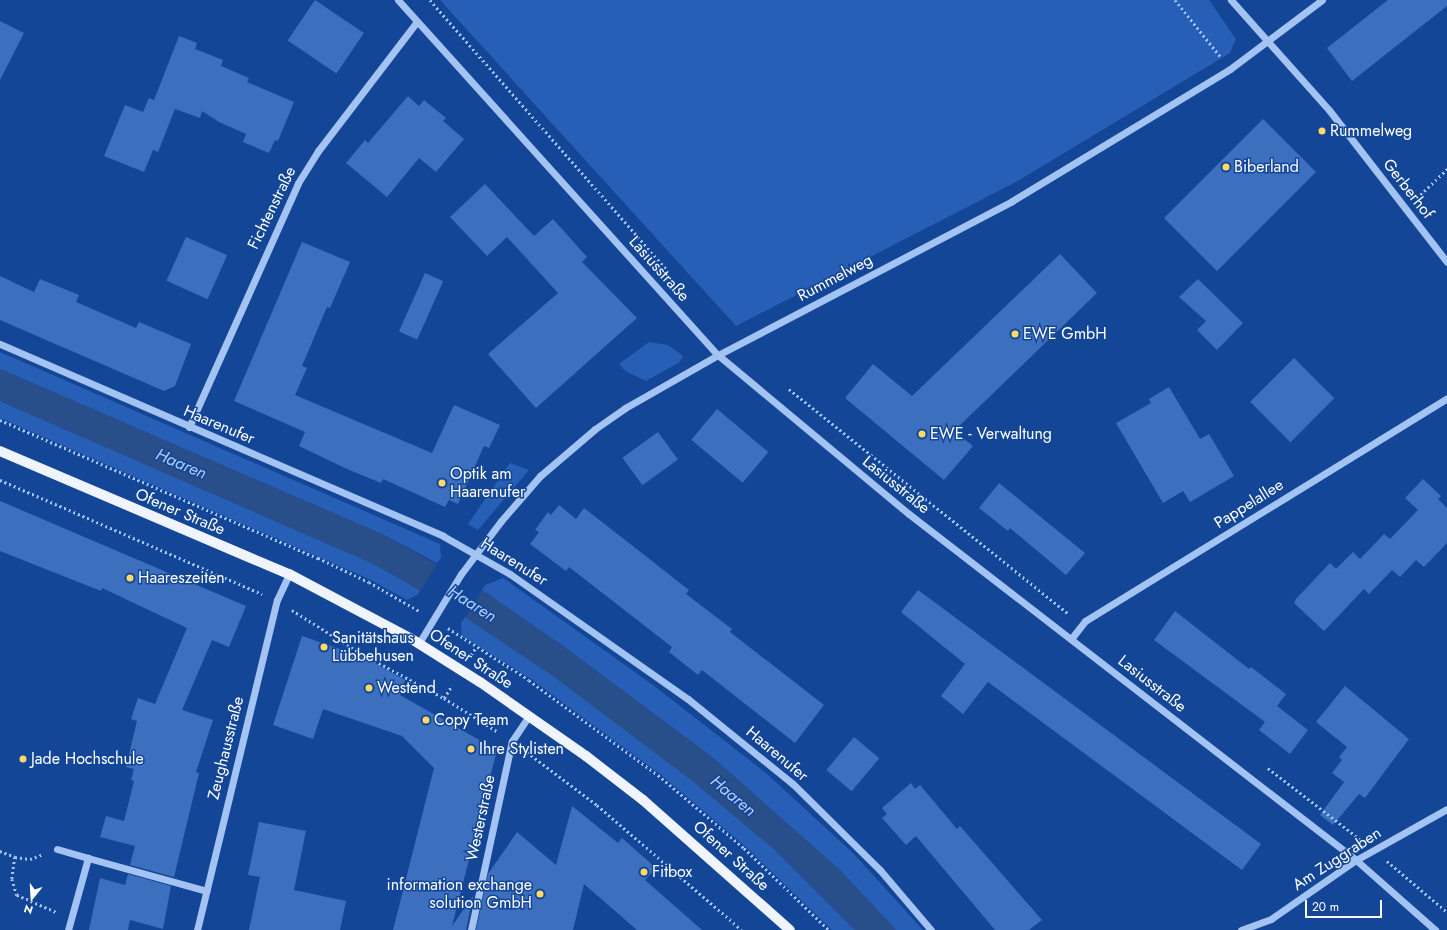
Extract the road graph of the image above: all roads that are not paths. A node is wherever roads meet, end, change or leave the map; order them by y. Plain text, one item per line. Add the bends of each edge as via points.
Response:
1 (398, 0) edge
2 (1231, 0) edge
3 (1322, 0) edge
4 (416, 23) junction
5 (1267, 43) junction
6 (1447, 262) edge
7 (0, 344) edge
8 (718, 355) junction
9 (1447, 398) edge
10 (189, 427) junction
11 (0, 451) edge
12 (476, 554) junction
13 (289, 574) junction
14 (1071, 638) junction
15 (419, 643) junction
16 (529, 716) junction
17 (1447, 809) edge
18 (56, 849) road end
19 (88, 858) junction
20 (1356, 860) junction
21 (207, 891) junction
22 (68, 930) edge
23 (197, 930) edge
24 (471, 930) edge
25 (790, 930) edge
26 (931, 930) edge
27 (1241, 930) edge
28 (1435, 930) edge

1 - 4 street, Lasiusstraße
2 - 5 street, Gerberhof
3 - 5 street, Rummelweg
4 - 8 street, Lasiusstraße
4 - 10 street, Fichtenstraße via 318,151 298,183
5 - 6 street, Gerberhof via 1329,110
5 - 8 street, Rummelweg via 1230,69 1012,201
7 - 10 street, Haarenufer
8 - 12 street, Rummelweg via 625,408 558,459 519,499
8 - 14 street, Lasiusstraße via 909,514
9 - 14 street, Pappelallee via 1085,621
10 - 12 street, Haarenufer via 443,536
11 - 13 main road, Ofener Straße
12 - 15 street, Rummelweg
12 - 26 street, Haarenufer via 523,582 688,699 785,777 855,844
13 - 15 main road, Ofener Straße
13 - 21 street, Zeughausstraße via 277,600
14 - 20 street, Lasiusstraße
15 - 16 main road, Ofener Straße
16 - 24 street, Westerstraße via 512,741
16 - 25 main road, Ofener Straße via 643,800 720,865
17 - 20 street, Am Zuggraben
18 - 19 street
19 - 21 street
19 - 22 street
20 - 27 street, Am Zuggraben via 1271,919
20 - 28 street, Lasiusstraße
21 - 23 street, Zeughausstraße

